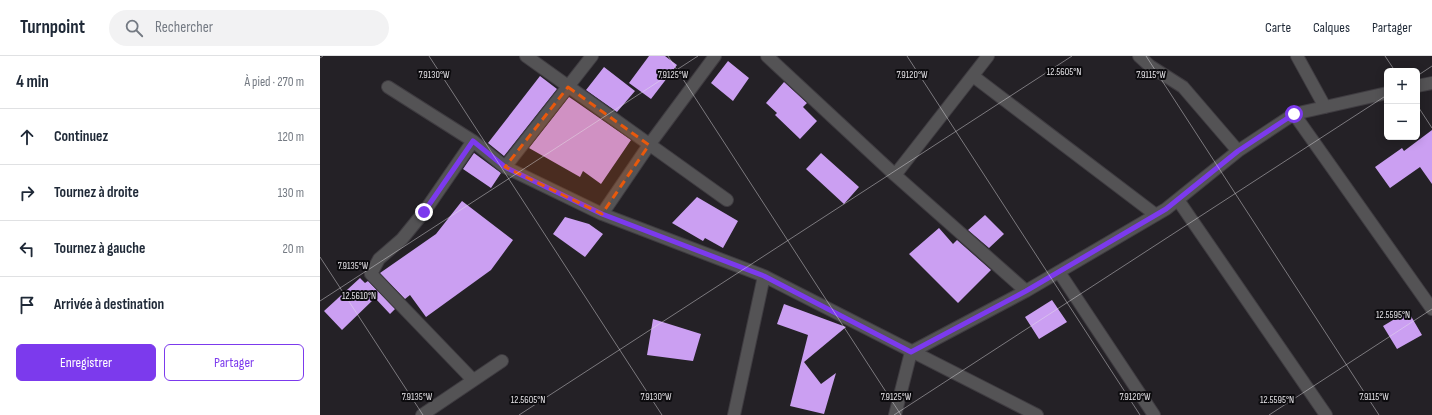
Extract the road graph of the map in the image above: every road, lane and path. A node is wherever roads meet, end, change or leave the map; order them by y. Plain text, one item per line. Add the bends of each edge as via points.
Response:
1 (526, 56) edge
2 (592, 56) edge
3 (715, 56) edge
4 (767, 56) edge
5 (988, 56) edge
6 (1139, 56) edge
7 (1297, 56) edge
8 (973, 76) junction
9 (1432, 83) edge
10 (1420, 85) edge
11 (388, 87) dead end
12 (568, 87) junction
13 (1384, 94) edge
14 (1325, 107) junction
15 (1294, 114) junction
16 (473, 141) junction
17 (648, 145) junction
18 (1238, 151) junction
19 (505, 167) junction
20 (895, 175) junction
21 (727, 200) dead end
22 (1178, 200) junction
23 (602, 214) junction
24 (1156, 214) junction
25 (1059, 272) junction
26 (764, 276) junction
27 (1026, 291) junction
28 (1432, 310) edge
29 (911, 352) junction
30 (502, 361) dead end
31 (472, 380) junction
32 (422, 415) edge
33 (734, 415) edge
34 (895, 415) edge
35 (1037, 415) edge
36 (1154, 415) edge
37 (1326, 415) edge

1 - 12 street
2 - 12 street
3 - 17 street
4 - 20 street
5 - 8 street
6 - 18 street via 1183,87
7 - 14 street
8 - 20 street
8 - 24 street
9 - 10 street
11 - 16 street
12 - 17 street
12 - 19 street
13 - 14 street
14 - 15 street
15 - 18 street
15 - 28 street
16 - 19 street
16 - 31 street via 424,212 402,239 379,259 371,274
17 - 21 street
17 - 23 street
18 - 22 street
19 - 23 street
20 - 27 street
22 - 24 street
22 - 37 street
23 - 26 street
24 - 25 street
25 - 27 street
25 - 36 street
26 - 29 street
26 - 33 street
27 - 29 street
29 - 34 street
29 - 35 street
30 - 31 street
31 - 32 street

